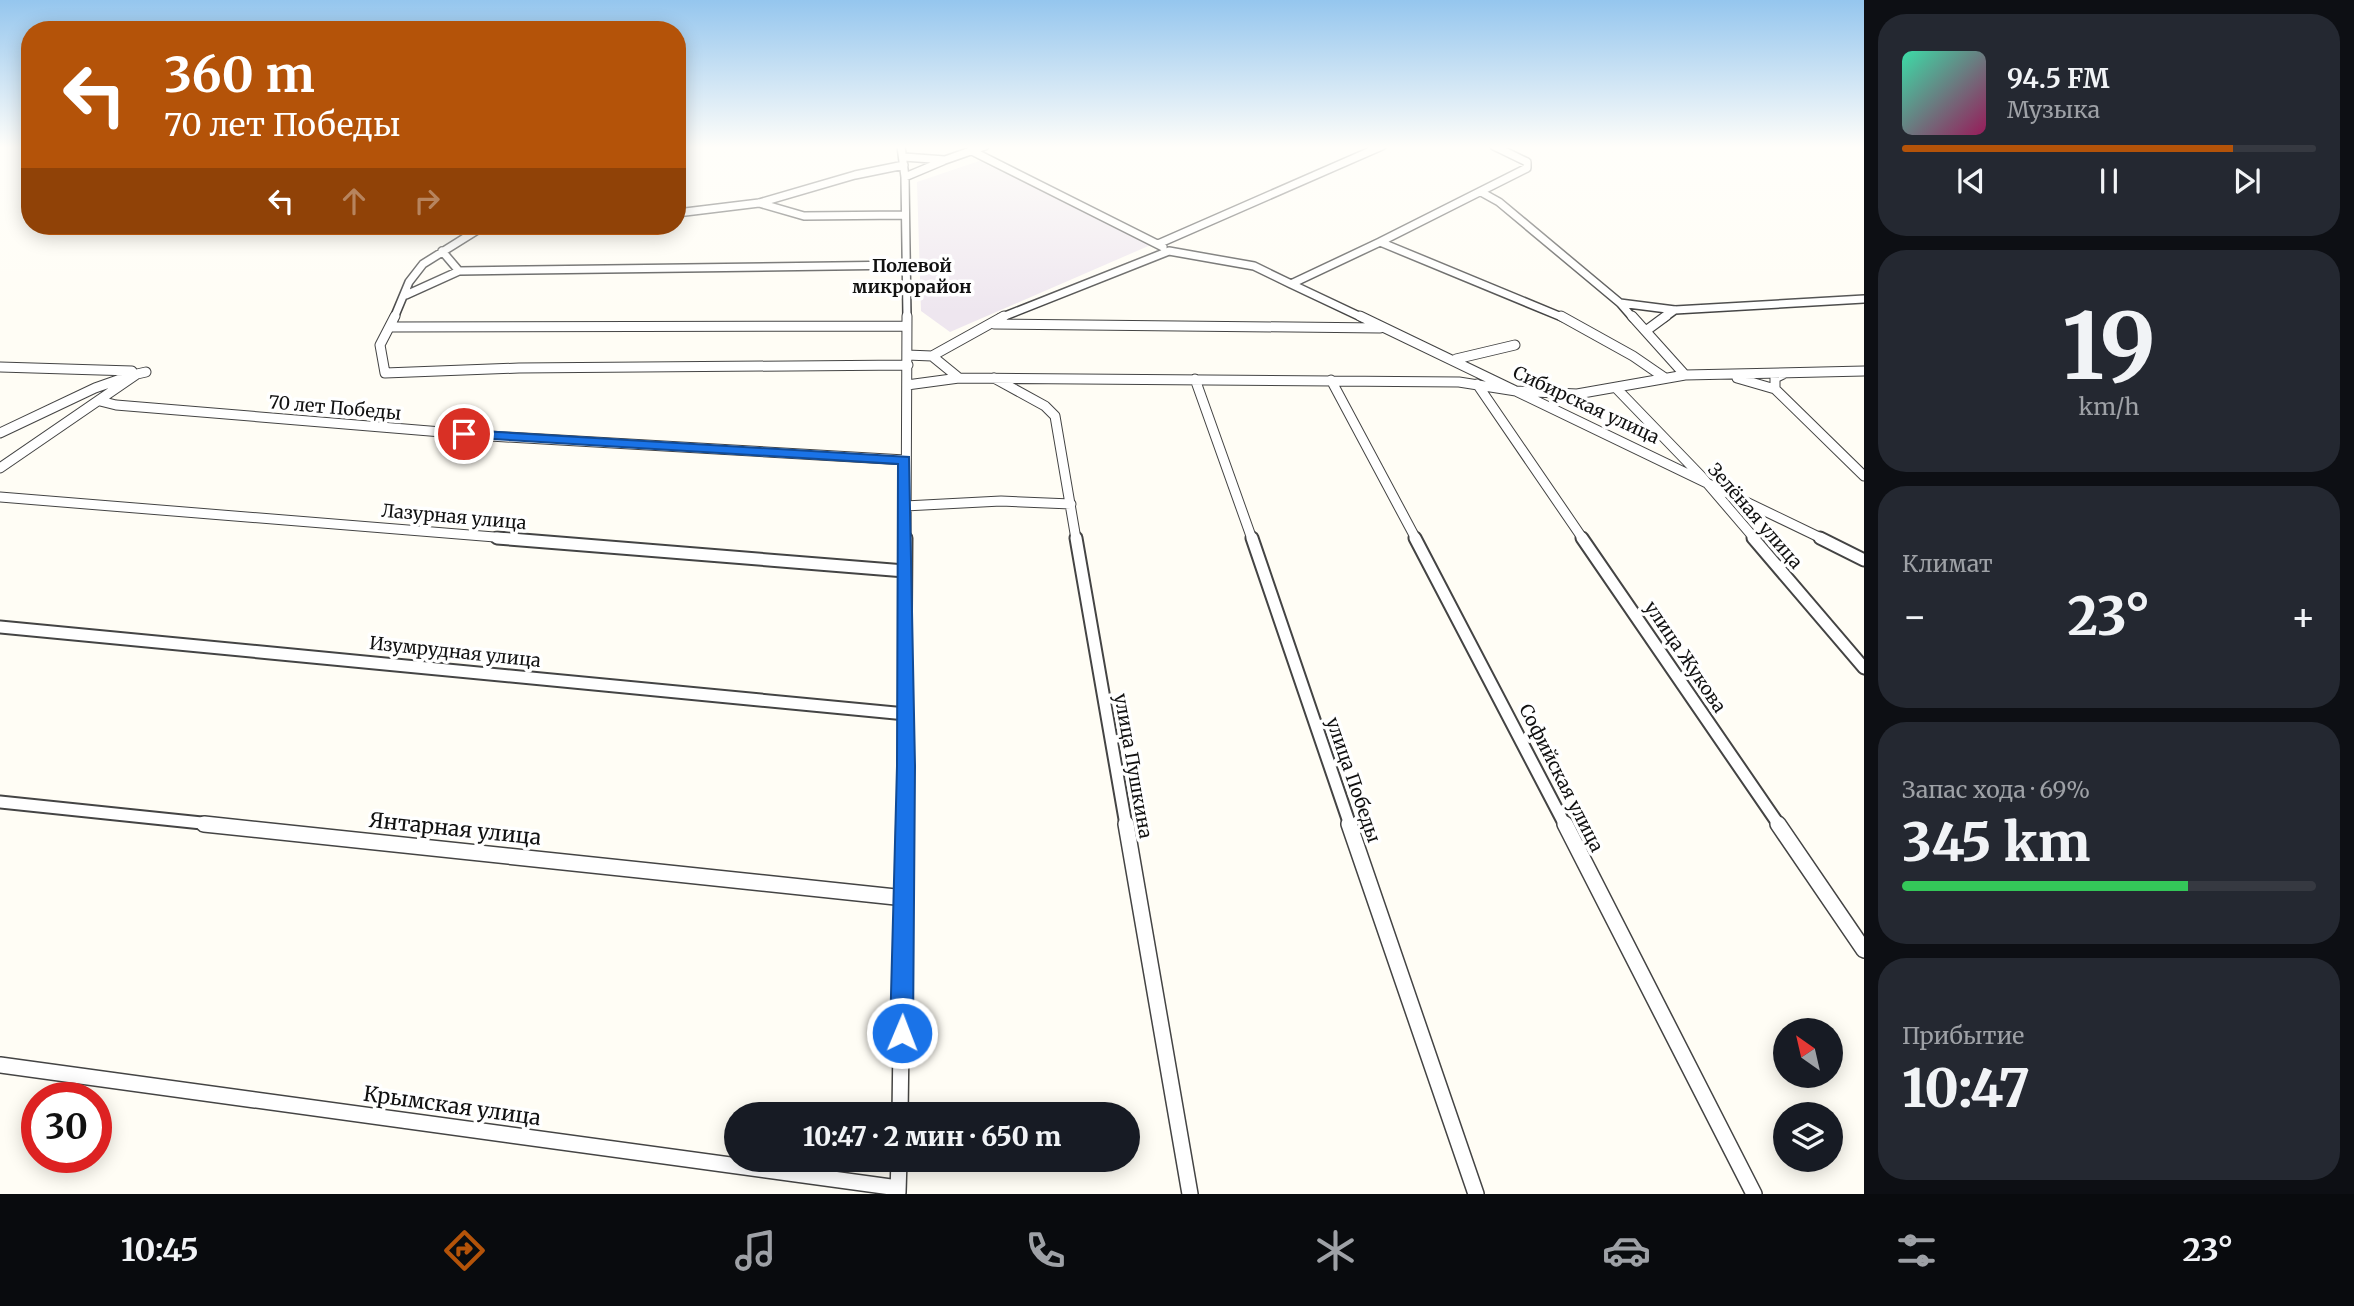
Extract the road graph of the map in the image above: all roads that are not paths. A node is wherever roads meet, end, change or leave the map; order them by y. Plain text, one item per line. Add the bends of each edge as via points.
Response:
1 (759, 202) joint
2 (905, 202) edge
3 (1074, 202) edge
4 (1255, 202) edge
5 (1461, 202) edge
6 (1498, 202) edge
7 (686, 212) edge
8 (905, 215) junction
9 (468, 235) edge
10 (1380, 242) junction
11 (1158, 244) junction
12 (442, 251) junction
13 (1169, 251) junction
14 (906, 265) junction
15 (459, 271) junction
16 (1291, 284) junction
17 (406, 295) junction
18 (1864, 299) edge
19 (1620, 303) junction
20 (1675, 310) junction
21 (987, 323) junction
22 (907, 326) junction
23 (390, 327) junction
24 (1384, 328) junction
25 (1647, 330) junction
26 (1515, 345) dead end
27 (932, 356) junction
28 (1456, 359) junction
29 (908, 360) junction
30 (0, 367) edge
31 (19, 368) junction
32 (1864, 371) edge
33 (141, 373) junction
34 (1785, 373) junction
35 (1724, 374) junction
36 (1685, 375) junction
37 (0, 377) edge
38 (959, 377) junction
39 (993, 378) junction
40 (1665, 378) junction
41 (1195, 379) junction
42 (1331, 380) junction
43 (1477, 384) junction
44 (907, 385) junction
45 (1617, 389) junction
46 (1775, 389) junction
47 (1516, 391) junction
48 (100, 401) junction
49 (0, 433) edge
50 (905, 460) junction
51 (0, 468) edge
52 (1701, 476) junction
53 (1864, 476) edge
54 (0, 497) edge
55 (1070, 504) junction
56 (905, 506) junction
57 (1864, 560) edge
58 (905, 571) junction
59 (0, 628) edge
60 (1864, 668) edge
61 (906, 714) junction
62 (0, 802) edge
63 (905, 898) junction
64 (1864, 950) edge
65 (0, 1065) edge
66 (900, 1102) edge
67 (899, 1172) edge
68 (898, 1191) edge
69 (1190, 1194) edge
70 (1476, 1194) edge
71 (1754, 1194) edge

1 - 7 street
1 - 8 street via 804,216
2 - 8 street
3 - 11 street
4 - 11 street
5 - 10 street
6 - 19 street
8 - 14 street
9 - 12 street
10 - 16 street
10 - 40 street via 1592,333
11 - 13 street
12 - 15 street
12 - 17 street via 423,264 409,282
13 - 16 street, Сибирская улица via 1254,266
13 - 21 street
14 - 15 street
14 - 22 street
15 - 17 street
16 - 24 street, Сибирская улица
17 - 23 street
18 - 20 street
19 - 20 street
19 - 25 street
20 - 25 street
21 - 24 street
21 - 27 street
22 - 23 street
22 - 29 street
23 - 29 street via 380,345 385,373
24 - 28 street, Сибирская улица
25 - 36 street via 1652,342
26 - 28 street
27 - 29 street
27 - 38 street
28 - 47 street, Сибирская улица
29 - 44 street
30 - 31 street
31 - 33 street
31 - 37 street
32 - 34 street
33 - 48 street
33 - 49 street via 96,388
34 - 35 street
34 - 46 street via 1775,378
35 - 36 street
35 - 46 street
36 - 40 street
38 - 39 street
38 - 44 street
39 - 41 street
39 - 55 street, улица Пушкина via 1055,416
40 - 45 street
41 - 42 street
41 - 70 street, улица Победы
42 - 43 street
42 - 71 street, Софийская улица via 1486,670
43 - 47 street
43 - 64 street, улица Жукова
44 - 50 street
45 - 47 street via 1577,394
45 - 52 street, Зелёная улица
46 - 53 street
47 - 52 street, Сибирская улица
48 - 50 street, 70 лет Победы via 490,436
48 - 51 street
50 - 56 street
52 - 57 street, Сибирская улица
52 - 60 street, Зелёная улица
54 - 58 street, Лазурная улица
55 - 56 street via 1001,501
55 - 69 street, улица Пушкина
56 - 58 street
58 - 61 street
59 - 61 street, Изумрудная улица
61 - 63 street
62 - 63 street, Янтарная улица
63 - 66 street
65 - 68 street, Крымская улица
67 - 68 street

